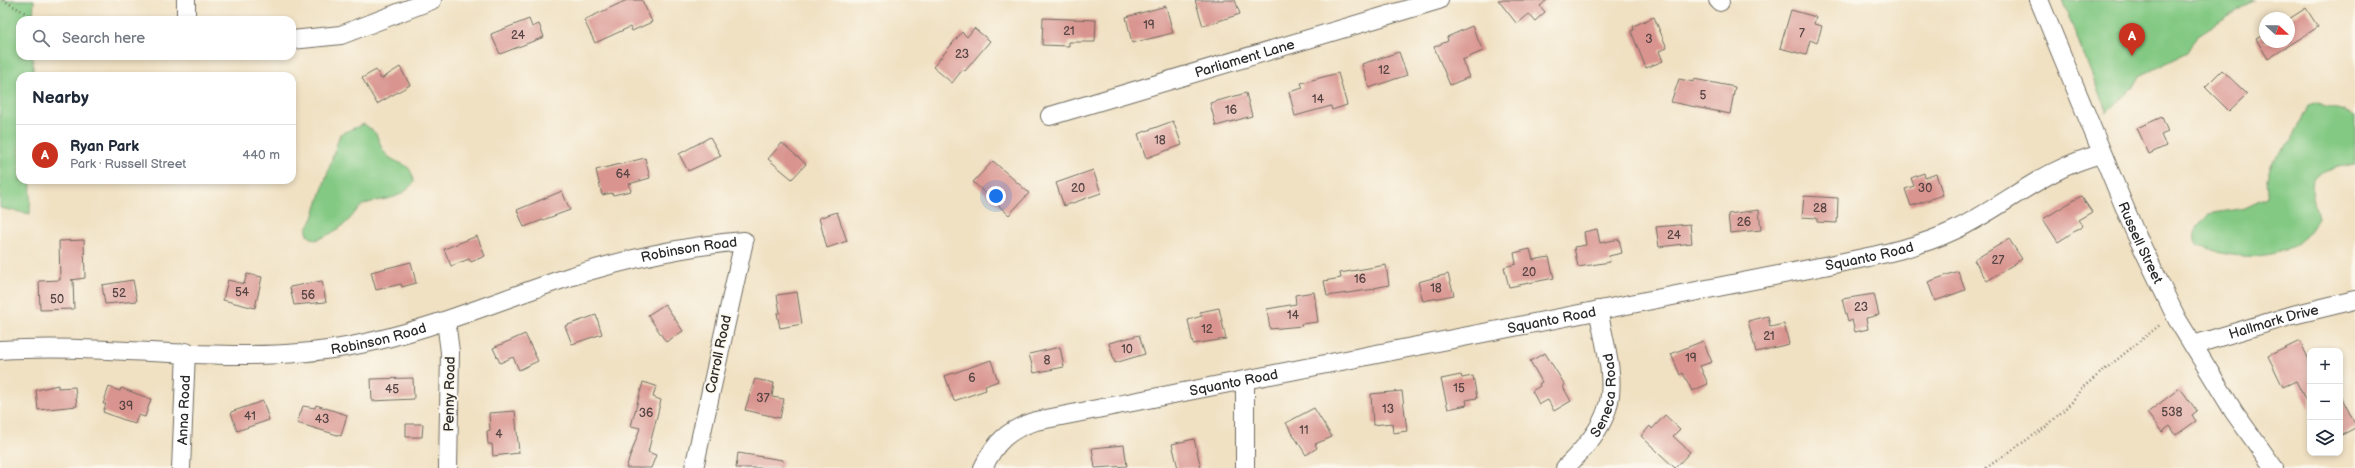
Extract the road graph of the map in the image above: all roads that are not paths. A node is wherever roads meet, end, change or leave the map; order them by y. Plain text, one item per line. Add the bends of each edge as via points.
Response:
1 (186, 0) edge
2 (432, 0) edge
3 (1439, 0) edge
4 (2039, 0) edge
5 (186, 16) edge
6 (296, 40) edge
7 (1050, 116) dead end
8 (2102, 154) junction
9 (744, 241) joint
10 (2355, 300) edge
11 (1598, 310) junction
12 (446, 321) junction
13 (2193, 345) junction
14 (0, 350) edge
15 (186, 352) junction
16 (1245, 380) junction
17 (180, 468) edge
18 (448, 468) edge
19 (694, 468) edge
20 (983, 468) edge
21 (1245, 468) edge
22 (1565, 468) edge
23 (2274, 468) edge

1 - 5 street
2 - 6 street via 341,35
3 - 7 street, Parliament Lane
4 - 8 street, Russell Street
8 - 11 street, Squanto Road via 2068,164 1956,230 1912,246
8 - 13 street, Russell Street via 2176,319
9 - 12 street, Robinson Road via 657,252 569,277
9 - 19 street, Carroll Road
10 - 13 street, Hallmark Drive via 2293,315
11 - 16 street, Squanto Road
11 - 22 street, Seneca Road via 1611,373 1610,400 1596,435
12 - 15 street, Robinson Road via 380,340 304,353
12 - 18 street, Penny Road via 450,352
13 - 23 street, Russell Street via 2234,412
14 - 15 street, Robinson Road via 102,348
15 - 17 street, Anna Road
16 - 20 street, Squanto Road via 1036,421 1009,432 991,451
16 - 21 street

